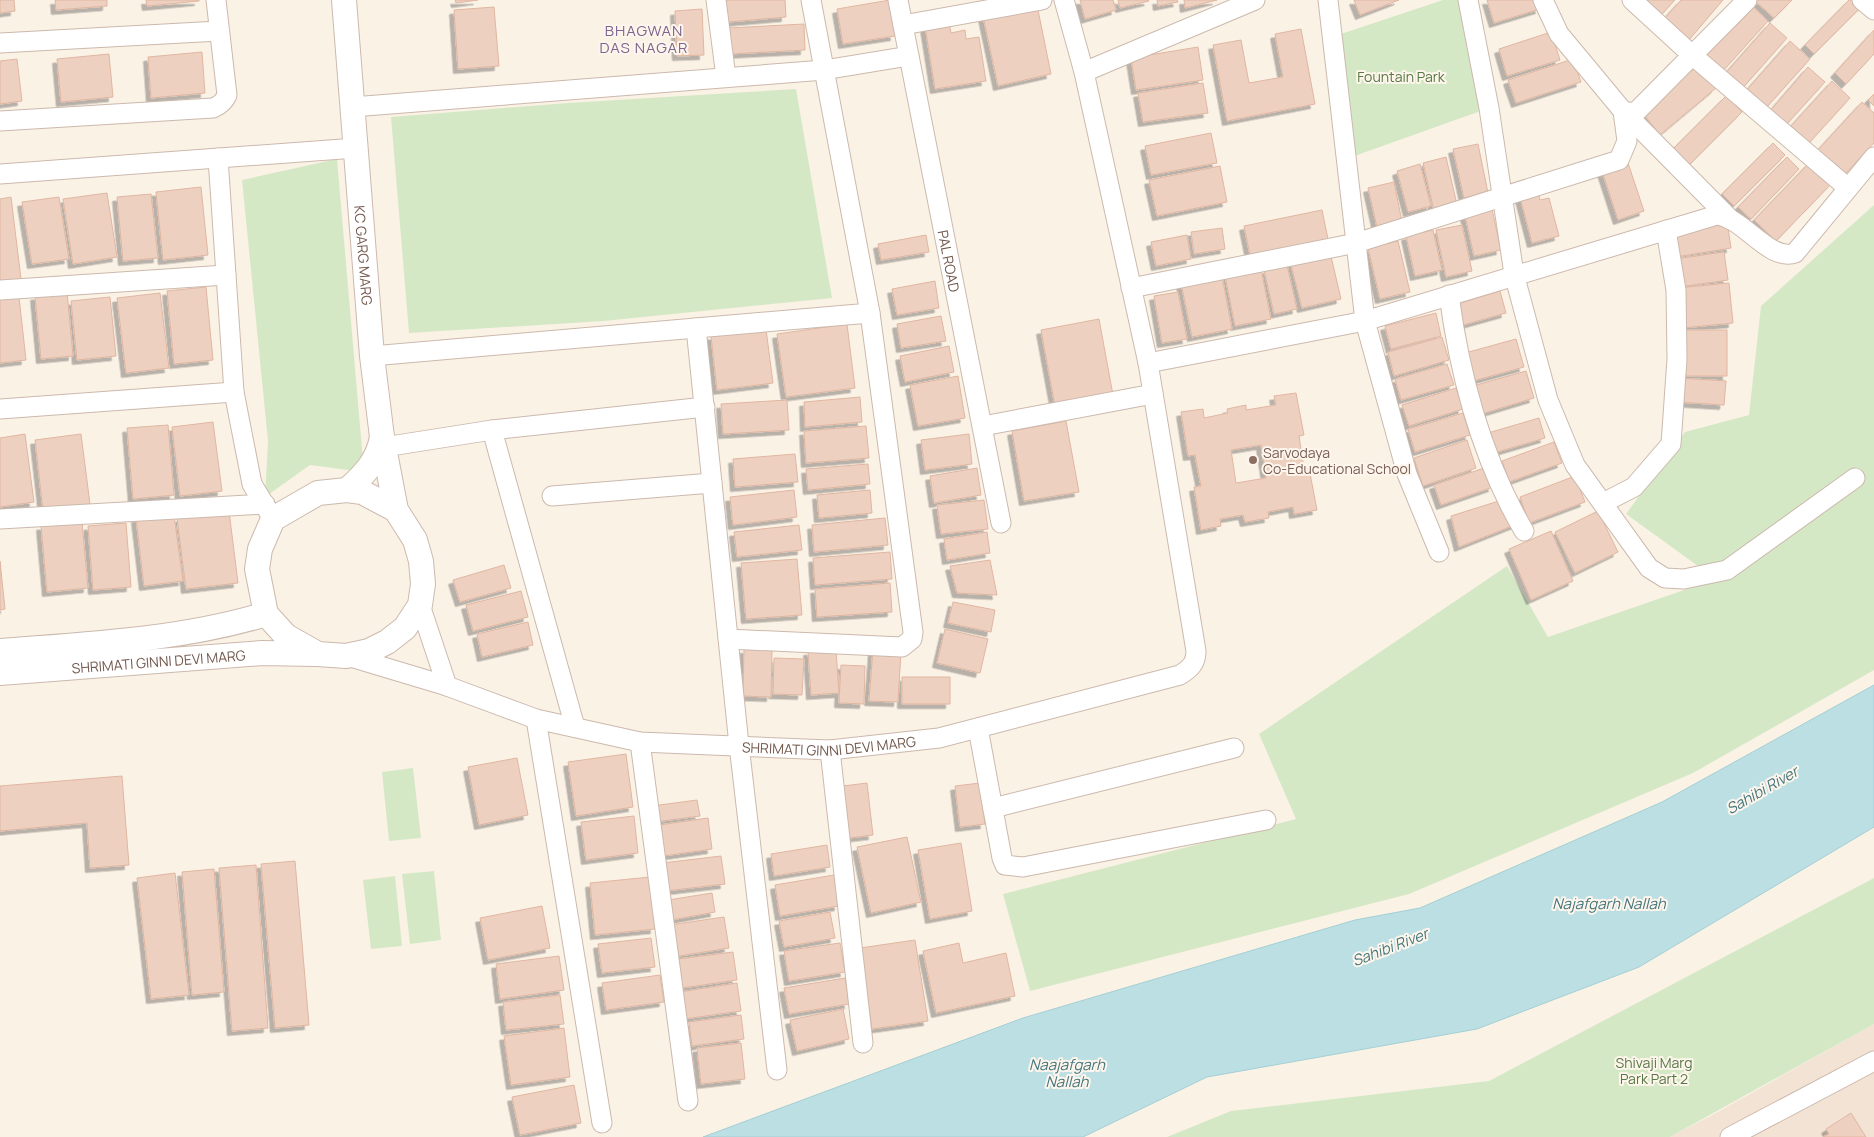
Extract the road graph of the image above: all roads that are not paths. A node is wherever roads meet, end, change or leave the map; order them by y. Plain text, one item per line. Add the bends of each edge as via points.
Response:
1 (216, 0) edge
2 (344, 0) edge
3 (716, 0) edge
4 (811, 0) edge
5 (898, 0) edge
6 (1042, 0) edge
7 (1064, 0) edge
8 (1255, 0) edge
9 (1328, 0) edge
10 (1468, 0) edge
11 (1543, 0) edge
12 (1632, 0) edge
13 (1746, 0) edge
14 (1862, 0) edge
15 (1228, 5) edge
16 (1874, 10) edge
17 (903, 25) junction
18 (219, 31) junction
19 (0, 42) edge
20 (1692, 55) junction
21 (909, 56) junction
22 (824, 70) junction
23 (1084, 72) junction
24 (726, 77) junction
25 (352, 107) junction
26 (1623, 111) junction
27 (0, 121) edge
28 (356, 148) junction
29 (1874, 157) edge
30 (218, 158) junction
31 (0, 174) edge
32 (1848, 188) junction
33 (1502, 198) junction
34 (1728, 217) junction
35 (1666, 230) junction
36 (1356, 242) junction
37 (1514, 274) junction
38 (226, 275) junction
39 (1131, 288) junction
40 (0, 290) edge
41 (1449, 295) junction
42 (870, 313) junction
43 (1365, 321) junction
44 (696, 328) junction
45 (372, 356) junction
46 (1148, 363) junction
47 (234, 392) junction
48 (1153, 394) junction
49 (704, 407) junction
50 (0, 409) edge
51 (983, 426) junction
52 (492, 430) junction
53 (383, 442) junction
54 (1855, 478) dead end
55 (712, 483) junction
56 (347, 490) junction
57 (552, 496) dead end
58 (1603, 503) junction
59 (396, 510) junction
60 (269, 512) junction
61 (0, 519) edge
62 (1001, 523) dead end
63 (1524, 531) dead end
64 (1438, 552) dead end
65 (420, 605) junction
66 (266, 614) junction
67 (728, 639) junction
68 (0, 651) edge
69 (318, 654) junction
70 (346, 656) junction
71 (0, 673) edge
72 (447, 686) junction
73 (536, 719) junction
74 (575, 727) junction
75 (978, 728) junction
76 (640, 742) junction
77 (739, 745) junction
78 (1234, 748) dead end
79 (830, 750) junction
80 (992, 808) junction
81 (1266, 820) dead end
82 (863, 1043) dead end
83 (1874, 1062) edge
84 (777, 1070) dead end
85 (688, 1101) dead end
86 (602, 1124) dead end
87 (1730, 1137) edge

1 - 18 street
2 - 25 street, KC GARG MARG
3 - 24 street
4 - 22 street
5 - 17 street, PAL ROAD
6 - 17 street
7 - 23 street
8 - 15 street
9 - 36 street
10 - 33 street
11 - 26 street via 1559,34
12 - 20 street
13 - 20 street
14 - 16 street
15 - 23 street
17 - 21 street, PAL ROAD
18 - 19 street
18 - 27 street via 228,95 219,106
20 - 26 street via 1635,113
20 - 32 street
21 - 22 street
21 - 51 street, PAL ROAD
22 - 24 street
22 - 42 street
23 - 39 street
24 - 25 street
25 - 28 street, KC GARG MARG
26 - 33 street via 1627,141 1619,160
26 - 34 street
28 - 30 street
28 - 45 street, KC GARG MARG
29 - 32 street
30 - 31 street
30 - 38 street
32 - 34 street via 1795,253 1779,254
33 - 36 street
33 - 37 street
34 - 35 street via 1717,215
35 - 37 street
35 - 58 street via 1676,290 1677,359 1671,444 1634,487
36 - 39 street
36 - 43 street
37 - 41 street
37 - 58 street via 1548,400 1575,465
38 - 40 street
38 - 47 street
39 - 46 street
41 - 43 street
41 - 63 street via 1460,364 1477,425 1504,497
42 - 44 street
42 - 67 street via 912,639 902,647
43 - 46 street
43 - 64 street via 1408,474
44 - 45 street
44 - 49 street
45 - 53 street, KC GARG MARG
46 - 48 street
47 - 50 street
47 - 60 street via 252,484
48 - 51 street
48 - 75 street, SHRIMATI GINNI DEVI MARG via 1196,661 1180,675
49 - 52 street
49 - 55 street
51 - 62 street, PAL ROAD
52 - 53 street
52 - 74 street
53 - 56 street via 368,470
53 - 59 street, KC GARG MARG
54 - 58 street via 1727,570 1684,579 1665,578 1650,568
55 - 57 street
55 - 67 street
56 - 59 street via 362,492
56 - 60 street via 318,493
59 - 65 street via 415,540 421,561 423,584
60 - 61 street
60 - 66 street via 257,569
65 - 70 street via 405,628 387,642 369,651
65 - 72 street
66 - 68 street, SHRIMATI GINNI DEVI MARG via 183,634
66 - 69 street via 286,636
67 - 77 street
69 - 70 street
69 - 71 street, SHRIMATI GINNI DEVI MARG via 262,653
70 - 72 street, SHRIMATI GINNI DEVI MARG
72 - 73 street, SHRIMATI GINNI DEVI MARG
73 - 74 street, SHRIMATI GINNI DEVI MARG
73 - 86 street
74 - 76 street, SHRIMATI GINNI DEVI MARG
75 - 79 street, SHRIMATI GINNI DEVI MARG via 939,738
75 - 80 street
76 - 77 street, SHRIMATI GINNI DEVI MARG
76 - 85 street
77 - 79 street, SHRIMATI GINNI DEVI MARG
77 - 84 street
78 - 80 street
79 - 82 street
80 - 81 street via 1002,858 1005,865 1012,867
83 - 87 street

